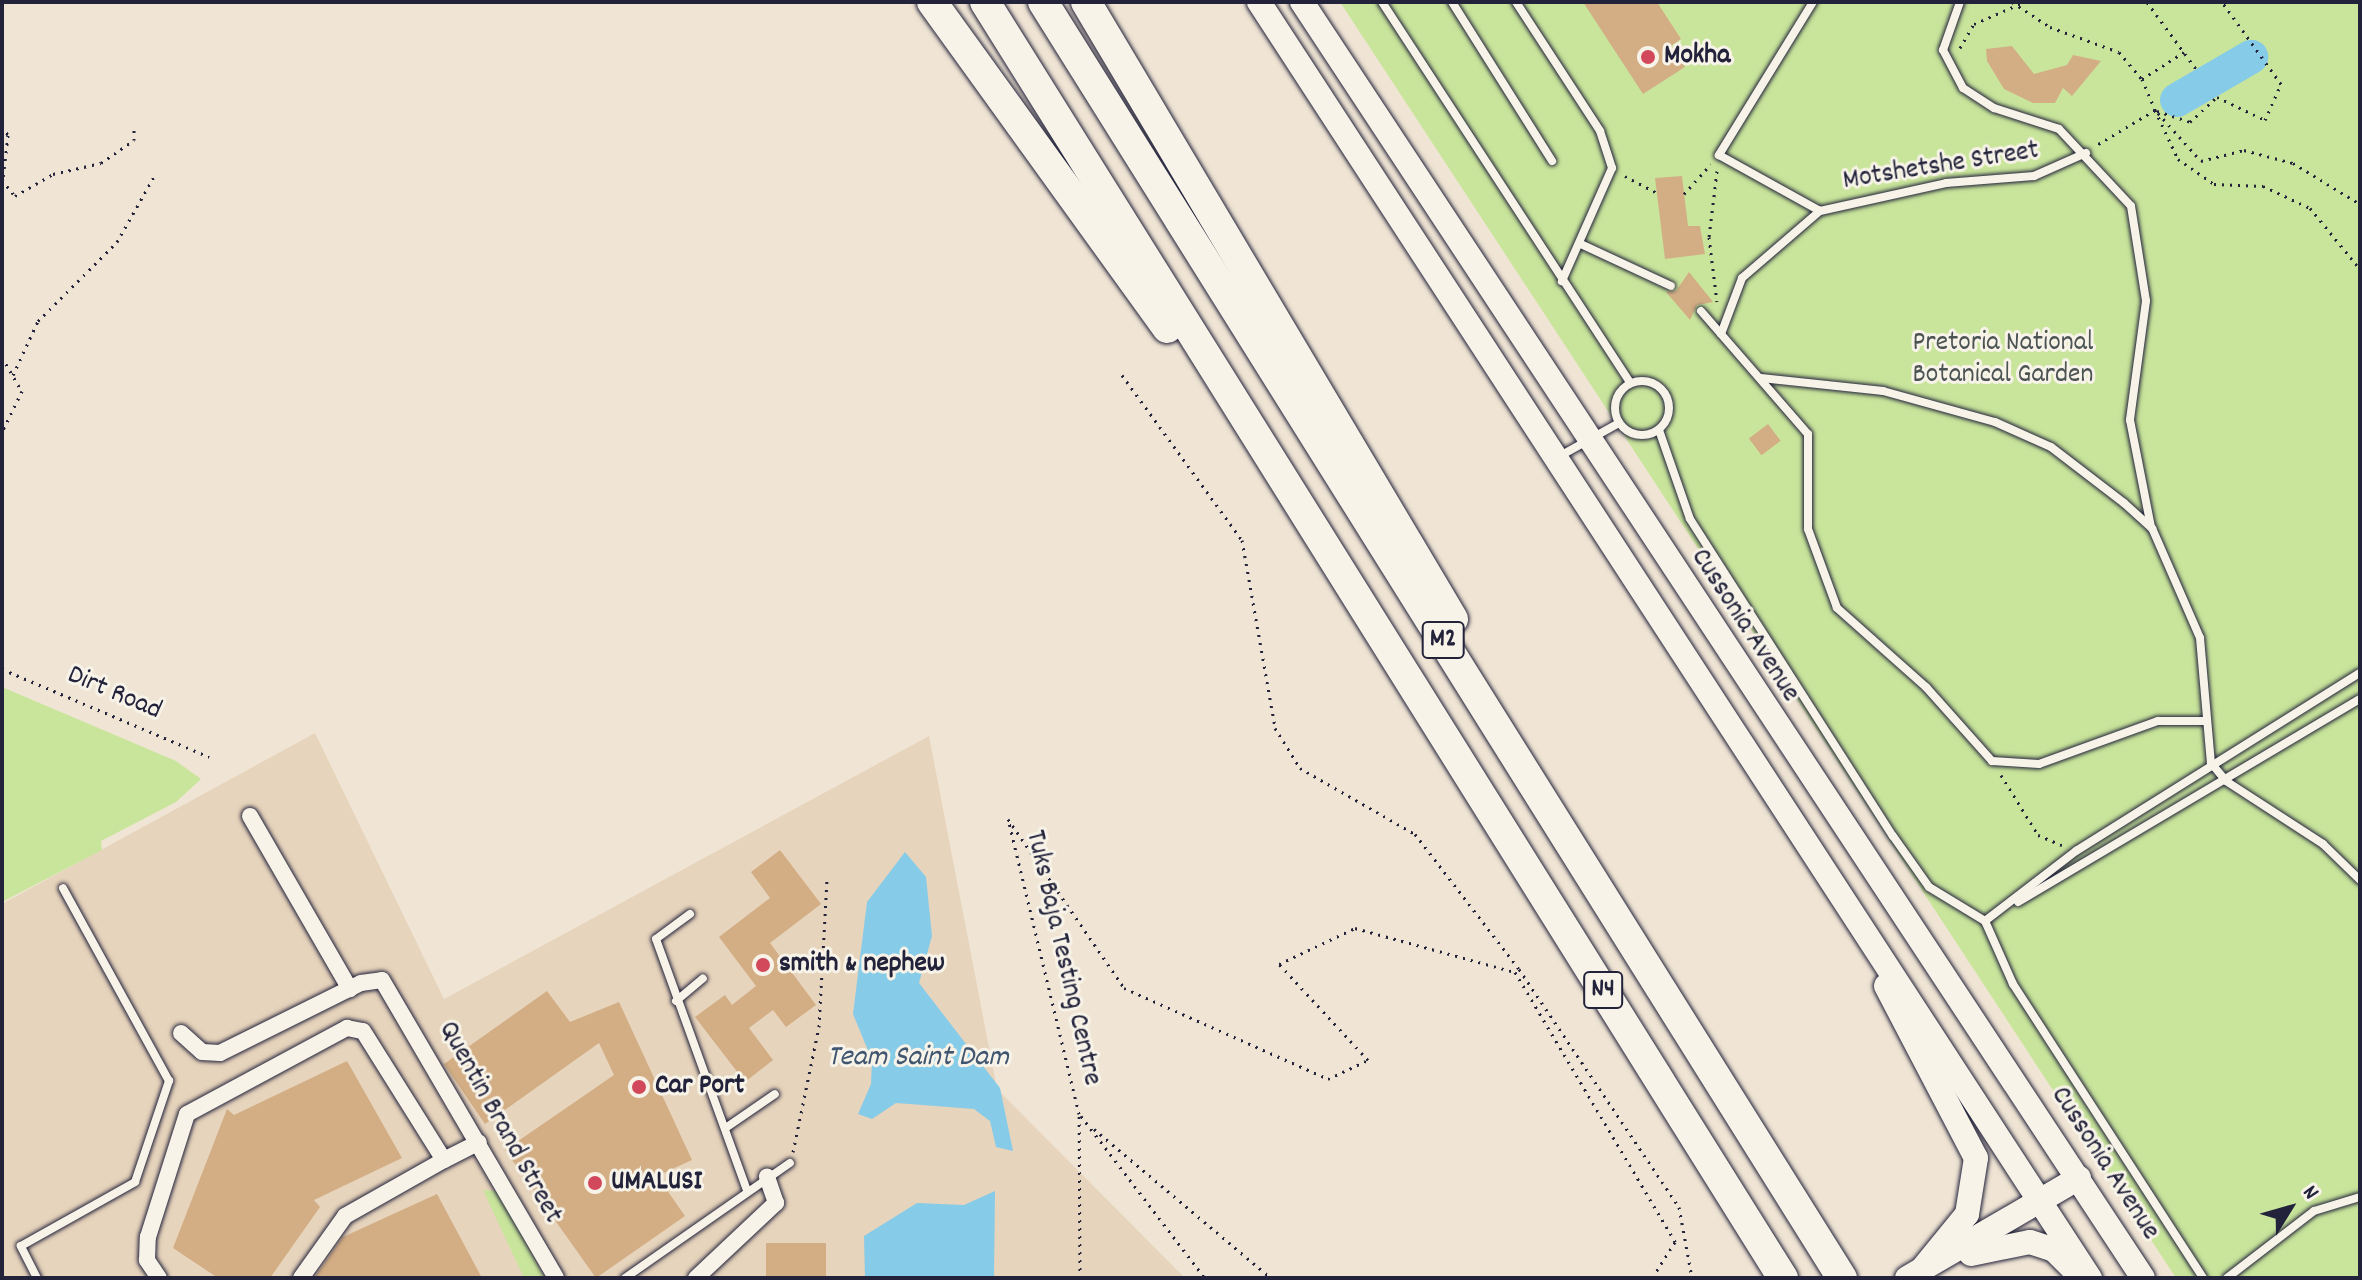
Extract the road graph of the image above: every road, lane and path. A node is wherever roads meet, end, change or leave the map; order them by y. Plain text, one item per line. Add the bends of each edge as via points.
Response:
1 (932, 2) edge
2 (985, 2) edge
3 (1043, 2) edge
4 (1086, 2) edge
5 (1259, 2) edge
6 (1302, 2) edge
7 (1382, 2) edge
8 (1452, 2) edge
9 (1516, 2) edge
10 (1813, 2) edge
11 (1960, 2) edge
12 (2012, 2) edge
13 (2024, 2) edge
14 (2147, 2) edge
15 (2222, 2) edge
16 (2018, 10) junction
17 (2184, 52) junction
18 (1949, 67) junction
19 (2196, 69) dead end
20 (2142, 79) junction
21 (2155, 110) junction
22 (134, 125) dead end
23 (2, 126) edge
24 (2086, 153) junction
25 (1719, 155) junction
26 (1552, 161) dead end
27 (1612, 168) junction
28 (156, 173) dead end
29 (2, 180) edge
30 (1657, 193) dead end
31 (1684, 194) dead end
32 (2360, 204) edge
33 (1820, 211) junction
34 (1583, 245) junction
35 (2360, 258) edge
36 (2354, 262) junction
37 (2360, 269) edge
38 (1562, 281) junction
39 (1671, 286) dead end
40 (1701, 311) dead end
41 (1721, 334) junction
42 (2, 357) edge
43 (13, 375) junction
44 (1122, 375) dead end
45 (1761, 378) junction
46 (1630, 383) junction
47 (1619, 423) junction
48 (1659, 430) junction
49 (2, 432) edge
50 (1587, 440) junction
51 (1557, 458) junction
52 (2152, 528) junction
53 (2, 669) edge
54 (2360, 673) edge
55 (2360, 699) edge
56 (1424, 702) junction
57 (2204, 721) junction
58 (209, 757) dead end
59 (1992, 761) junction
60 (2211, 763) junction
61 (2226, 781) junction
62 (250, 816) dead end
63 (2076, 851) junction
64 (827, 878) dead end
65 (2360, 880) edge
66 (63, 888) dead end
67 (2018, 902) junction
68 (690, 914) dead end
69 (1985, 921) junction
70 (1882, 957) junction
71 (703, 978) dead end
72 (350, 989) junction
73 (676, 1001) junction
74 (181, 1033) dead end
75 (775, 1094) dead end
76 (1079, 1114) junction
77 (727, 1127) junction
78 (1094, 1129) junction
79 (479, 1142) junction
80 (444, 1160) junction
81 (790, 1163) joint
82 (767, 1177) junction
83 (2079, 1178) junction
84 (747, 1191) junction
85 (2360, 1197) edge
86 (2041, 1203) junction
87 (1916, 1272) edge
88 (37, 1278) edge
89 (159, 1278) edge
90 (301, 1278) edge
91 (556, 1278) edge
92 (625, 1278) edge
93 (696, 1278) edge
94 (1080, 1278) edge
95 (1205, 1278) edge
96 (1271, 1278) edge
97 (1652, 1278) edge
98 (1692, 1278) edge
99 (1783, 1278) edge
100 (1842, 1278) edge
101 (1856, 1278) edge
102 (2080, 1278) edge
103 (2090, 1278) edge
104 (2143, 1278) edge
105 (2203, 1278) edge
106 (2227, 1278) edge

1 - 56 highway via 1241,431
2 - 56 highway, M2
3 - 100 highway, M2
4 - 101 highway via 1508,713
5 - 51 main road
6 - 50 main road, Cussonia Avenue
7 - 38 lane
8 - 26 lane
9 - 27 lane via 1600,131
10 - 25 lane
11 - 18 lane via 1943,50
12 - 16 path
13 - 16 path
14 - 17 path
15 - 21 path via 2281,84 2265,120 2217,97 2190,122
16 - 18 path via 1974,24
16 - 20 path via 2119,52
17 - 19 path
17 - 20 path
18 - 24 lane via 1978,99 2059,129
20 - 21 path
21 - 24 path
21 - 32 path via 2201,161 2244,150 2293,163
21 - 36 path via 2178,159 2214,184 2263,186 2310,208
22 - 29 path via 134,140 101,163 53,174 15,196
23 - 29 path via 8,135
24 - 33 lane, Motshetshe Street via 2034,176 1931,186
24 - 52 lane via 2123,191 2137,223 2146,301 2130,420
25 - 31 path
25 - 33 lane
25 - 41 path via 1709,237
27 - 30 path
27 - 34 lane
28 - 43 path via 117,242 38,321
33 - 41 lane, Motshetshe Street via 1742,278
34 - 38 lane
34 - 39 lane
35 - 36 path
36 - 37 path
38 - 46 lane
40 - 41 lane
41 - 45 lane
42 - 43 path
43 - 49 path via 22,391
44 - 98 path via 1242,540 1275,728 1300,768 1415,834 1519,969 1679,1207
45 - 52 lane via 1883,391 1995,422 2066,457
45 - 59 lane via 1808,434 1808,529 1837,608 1926,687
46 - 47 lane via 1615,401
46 - 48 lane via 1650,382 1665,394 1669,414
47 - 48 lane via 1637,436
47 - 50 lane
48 - 69 lane via 1690,519 1893,836 1929,887
50 - 51 lane
50 - 83 main road, Cussonia Avenue
51 - 70 main road
52 - 57 lane via 2200,638
53 - 58 path, Dirt Road
54 - 60 lane
55 - 61 lane
56 - 99 highway, N4
57 - 59 lane via 2158,721 2039,764
57 - 60 lane
59 - 63 path via 2038,835
60 - 61 lane
60 - 63 lane
61 - 65 lane via 2308,832
61 - 67 lane
62 - 72 street
63 - 67 lane
64 - 81 path via 819,1027
66 - 88 lane via 169,1081 135,1182 21,1246
67 - 69 lane
68 - 73 lane via 656,939
69 - 105 lane via 2013,984
70 - 86 main road
70 - 87 main road via 1892,1001 1961,1119 1976,1158 1967,1214
71 - 73 lane
72 - 74 street via 220,1053 202,1052
72 - 79 street, Quentin Brand Street via 376,978 396,994
73 - 77 lane
75 - 77 lane
76 - 78 path, Tuks Baja Testing Centre
76 - 94 path, Tuks Baja Testing Centre
76 - 97 path, Tuks Baja Testing Centre via 1008,819 1124,988 1328,1079 1368,1060 1279,964 1355,928 1515,972 1675,1242
77 - 84 lane
78 - 95 path, Tuks Baja Testing Centre
78 - 96 path, Tuks Baja Testing Centre
79 - 80 street
79 - 91 street, Quentin Brand Street
80 - 89 street via 363,1031 347,1028 187,1114 148,1237 147,1260
80 - 90 street via 345,1216
81 - 82 lane
82 - 84 lane
82 - 93 street via 776,1203
83 - 86 main road
83 - 104 main road, Cussonia Avenue
84 - 92 lane
85 - 106 lane via 2314,1211
86 - 87 main road
86 - 103 main road
87 - 102 main road via 2030,1242 2054,1250

